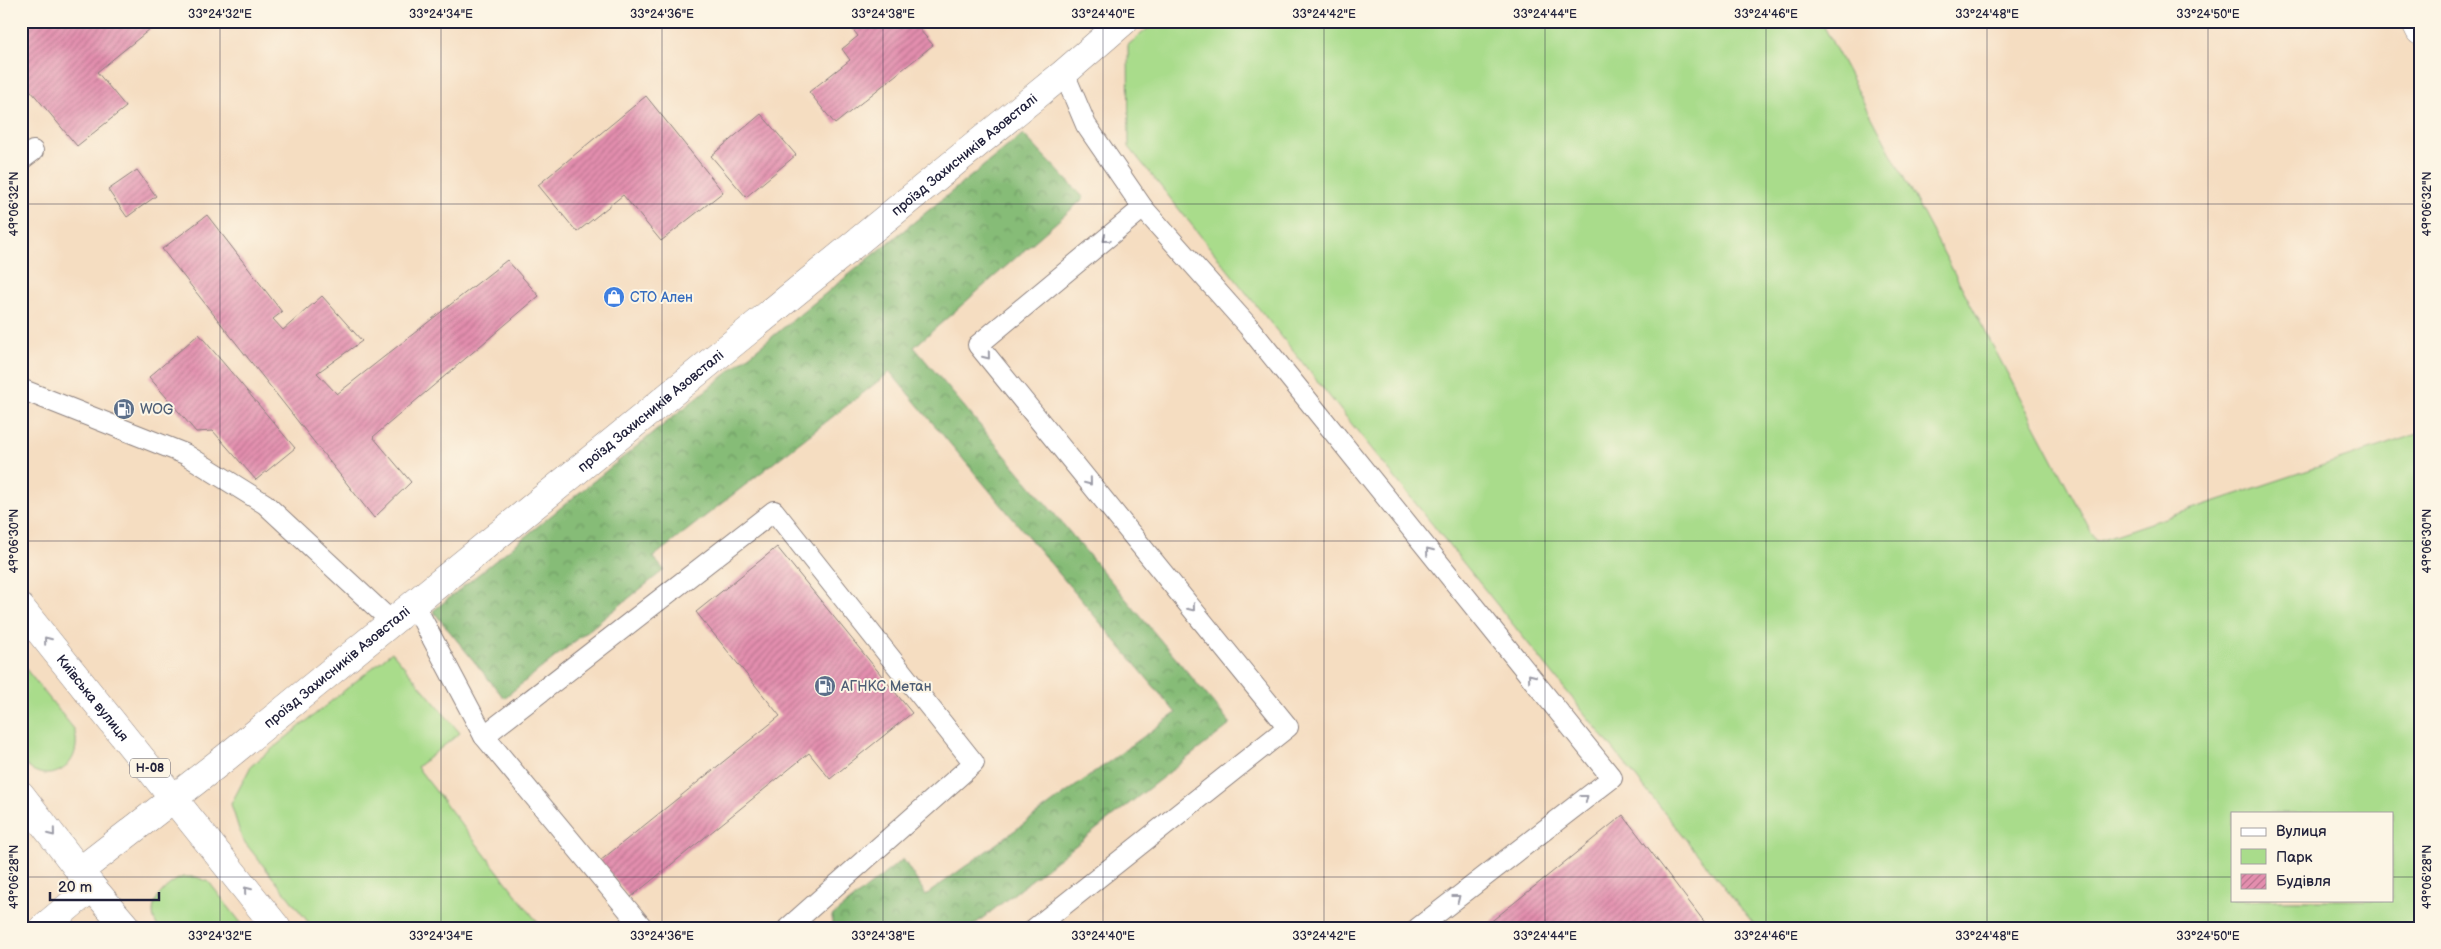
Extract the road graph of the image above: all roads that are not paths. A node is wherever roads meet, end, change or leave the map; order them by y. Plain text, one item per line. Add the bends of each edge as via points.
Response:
1 (1124, 21) edge
2 (2415, 21) edge
3 (2420, 31) edge
4 (1064, 74) junction
5 (1143, 208) junction
6 (21, 389) edge
7 (414, 604) junction
8 (21, 608) edge
9 (392, 622) junction
10 (484, 736) junction
11 (21, 795) edge
12 (174, 798) junction
13 (87, 878) junction
14 (43, 928) edge
15 (127, 928) edge
16 (277, 928) edge
17 (643, 928) edge
18 (788, 928) edge
19 (1035, 928) edge
20 (1418, 928) edge

1 - 4 street, проїзд Захисників Азовсталі
2 - 3 street
4 - 5 lane via 1086,125
4 - 7 street, проїзд Захисників Азовсталі
5 -> 19 lane via 978,345 1288,727
20 -> 5 lane via 1612,778 1248,326
6 - 9 lane via 185,454 265,504
7 - 9 street, проїзд Захисників Азовсталі
7 - 10 lane
12 -> 8 street, Київська вулиця / Н-08
9 - 12 street, проїзд Захисників Азовсталі
10 - 17 lane
10 - 18 lane via 774,511 974,762
11 -> 13 street
12 - 13 street, проїзд Захисників Азовсталі
16 -> 12 street, Київська вулиця / Н-08
13 - 14 street, проїзд Захисників Азовсталі
13 - 15 street

